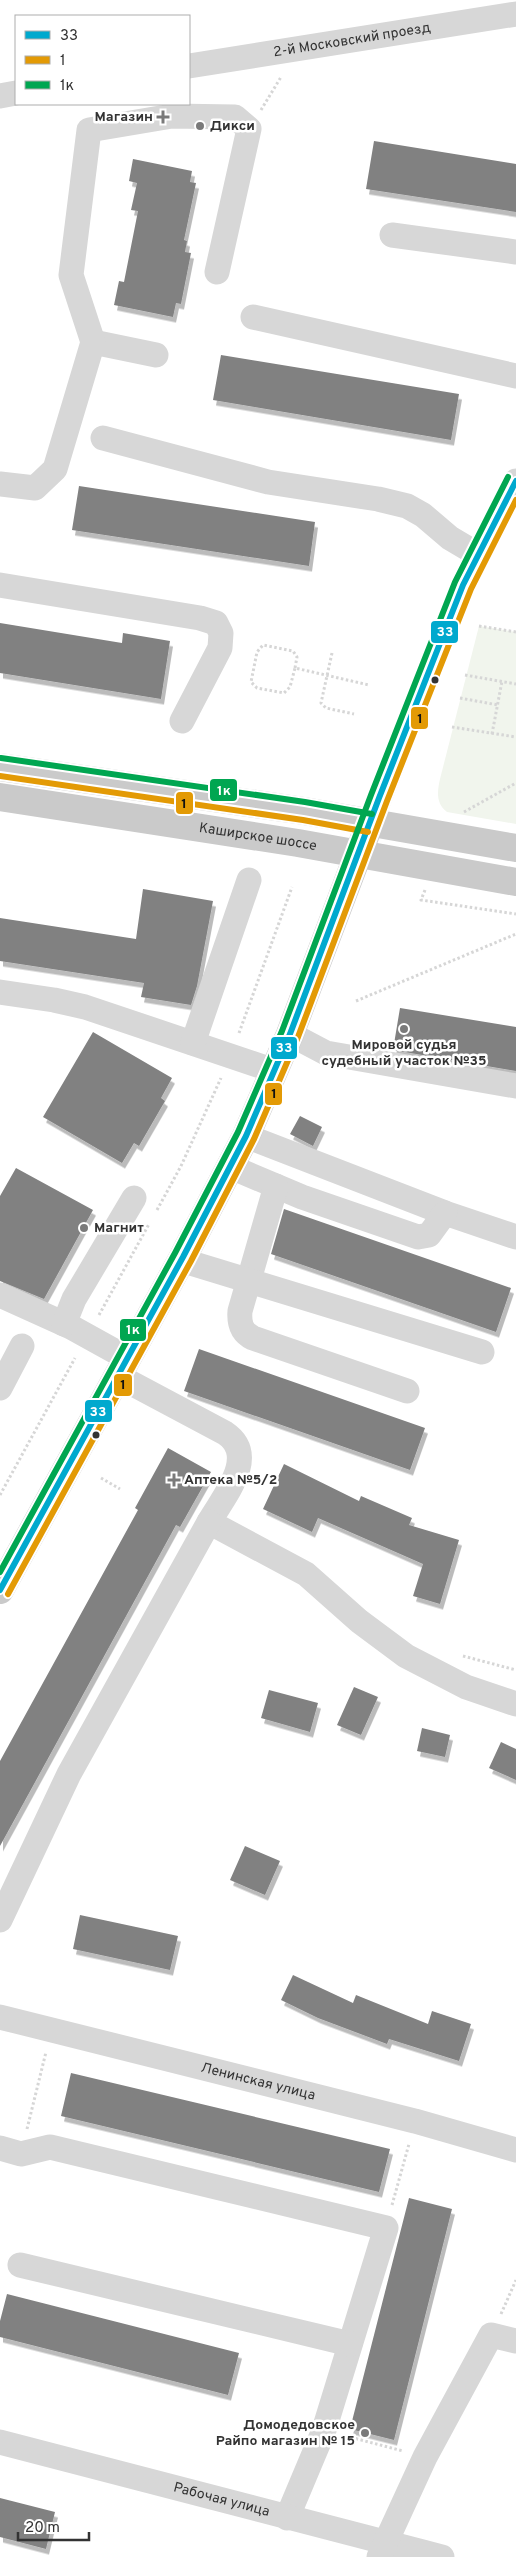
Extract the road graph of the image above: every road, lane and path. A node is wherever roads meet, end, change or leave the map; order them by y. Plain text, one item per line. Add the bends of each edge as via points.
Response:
1 (516, 14) edge
2 (298, 49) junction
3 (190, 66) edge
4 (15, 93) edge
5 (0, 96) edge
6 (249, 129) junction
7 (392, 235) dead end
8 (516, 252) edge
9 (217, 272) dead end
10 (253, 317) dead end
11 (92, 342) junction
12 (156, 355) dead end
13 (516, 376) edge
14 (103, 438) dead end
15 (516, 481) edge
16 (0, 484) edge
17 (477, 554) junction
18 (0, 585) edge
19 (479, 626) dead end
20 (516, 632) edge
21 (332, 653) dead end
22 (295, 668) junction
23 (326, 675) junction
24 (465, 675) dead end
25 (502, 681) junction
26 (516, 684) edge
27 (369, 685) dead end
28 (460, 698) dead end
29 (498, 705) junction
30 (354, 714) dead end
31 (182, 721) dead end
32 (452, 727) dead end
33 (492, 734) junction
34 (516, 738) edge
35 (0, 767) edge
36 (516, 783) edge
37 (0, 797) edge
38 (460, 814) dead end
39 (370, 823) junction
40 (516, 848) edge
41 (358, 854) junction
42 (249, 880) dead end
43 (516, 882) edge
44 (425, 890) dead end
45 (516, 914) edge
46 (516, 934) edge
47 (0, 992) edge
48 (356, 1001) dead end
49 (290, 1034) junction
50 (193, 1043) junction
51 (275, 1070) junction
52 (516, 1086) edge
53 (246, 1136) junction
54 (231, 1167) junction
55 (276, 1186) junction
56 (134, 1198) dead end
57 (445, 1214) junction
58 (516, 1237) edge
59 (181, 1260) junction
60 (248, 1282) junction
61 (0, 1295) edge
62 (64, 1324) junction
63 (22, 1346) dead end
64 (482, 1352) dead end
65 (123, 1367) junction
66 (0, 1388) edge
67 (407, 1391) dead end
68 (101, 1478) dead end
69 (120, 1489) dead end
70 (210, 1522) junction
71 (4, 1576) edge
72 (516, 1704) edge
73 (0, 1920) edge
74 (0, 2017) edge
75 (52, 2029) junction
76 (415, 2121) junction
77 (516, 2150) edge
78 (11, 2151) edge
79 (386, 2228) junction
80 (20, 2265) dead end
81 (516, 2280) edge
82 (491, 2335) junction
83 (516, 2341) edge
84 (350, 2344) junction
85 (324, 2430) junction
86 (0, 2442) edge
87 (425, 2457) junction
88 (287, 2518) junction
89 (382, 2550) edge
90 (442, 2557) edge

1 - 2 street, 2-й Московский проезд
2 - 3 street, 2-й Московский проезд
2 - 6 path
4 - 5 street
6 - 9 street
6 - 11 street via 234,117 172,116 89,130 71,276
7 - 8 street
10 - 13 street
11 - 12 street
11 - 16 street via 55,469 35,488
14 - 17 street via 268,482 407,506
15 - 17 street
17 - 39 street
18 - 31 street via 216,623 221,633 220,648
19 - 20 path
21 - 23 path
22 - 22 path via 290,687 284,693 257,688 251,682 257,652 263,645 293,651 297,657
22 - 23 path
23 - 27 path
23 - 30 path via 322,705
24 - 25 path
25 - 26 path
25 - 29 path
28 - 29 path
29 - 33 path
32 - 33 path
33 - 34 path
35 - 39 main road
36 - 38 path
37 - 41 main road, Каширское шоссе
39 - 40 main road
39 - 41 main road
41 - 43 main road, Каширское шоссе
41 - 49 main road
42 - 50 street
44 - 45 path via 421,900
46 - 48 path
47 - 50 street via 69,1003
49 - 51 main road
49 - 52 street via 326,1054
50 - 51 street
51 - 53 main road
53 - 54 main road
53 - 57 street
54 - 55 street
54 - 59 main road
55 - 57 street via 418,1237 429,1235
55 - 60 street
56 - 62 street via 74,1299
57 - 58 street
59 - 60 street
59 - 65 main road
60 - 64 street
60 - 67 street via 240,1318 240,1325 247,1335
61 - 62 street
62 - 65 street
63 - 66 street
65 - 70 street via 225,1433 240,1448 240,1464
65 - 71 main road
68 - 69 path
70 - 72 street via 306,1574 359,1621 406,1656 466,1687
70 - 73 street via 69,1774
74 - 75 street, Ленинская улица
75 - 76 street, Ленинская улица
75 - 78 path
76 - 77 street, Ленинская улица
76 - 79 path
78 - 79 street via 50,2147
79 - 84 street
80 - 84 street
81 - 82 path
82 - 83 street
82 - 87 street
84 - 85 street
85 - 87 path
85 - 88 street
86 - 88 street, Рабочая улица
87 - 89 street
88 - 89 street, Рабочая улица
89 - 90 street, Рабочая улица

